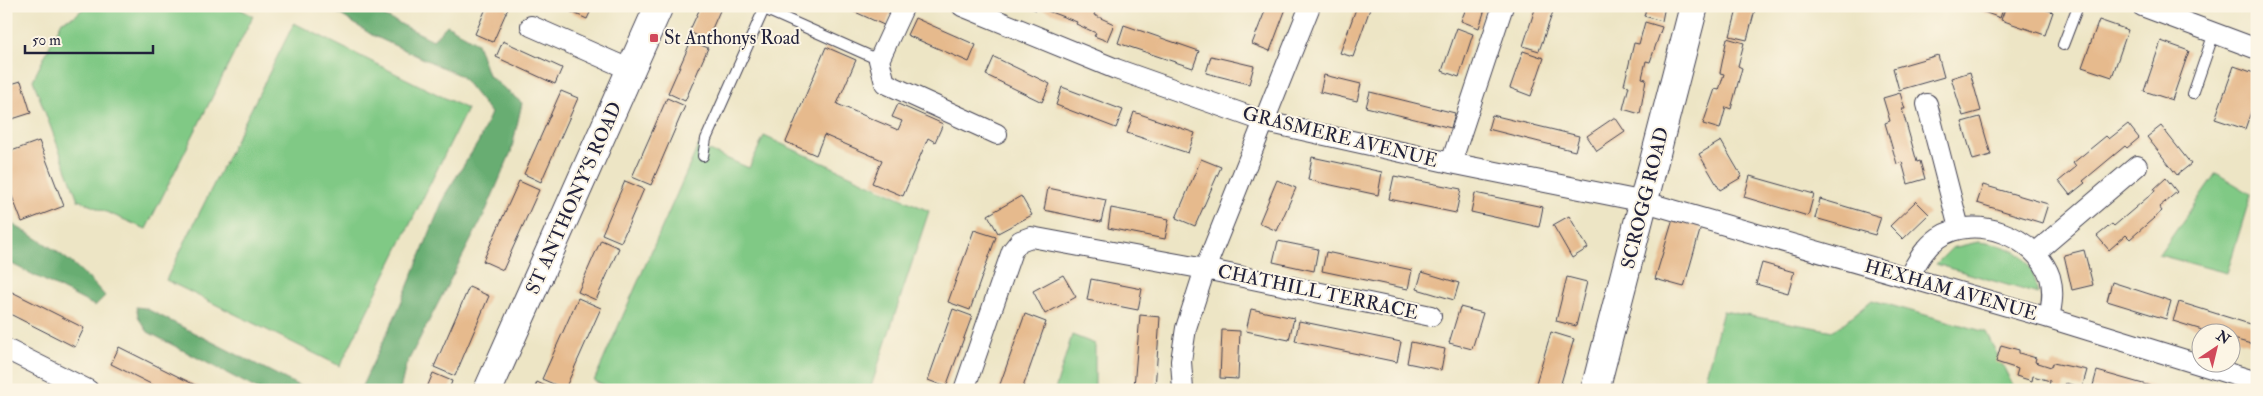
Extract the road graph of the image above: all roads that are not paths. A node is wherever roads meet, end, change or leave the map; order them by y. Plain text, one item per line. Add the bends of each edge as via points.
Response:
1 (659, 6) edge
2 (904, 6) edge
3 (962, 6) edge
4 (1310, 6) edge
5 (1503, 6) edge
6 (1694, 6) edge
7 (2078, 6) edge
8 (2142, 6) edge
9 (984, 10) edge
10 (532, 26) dead end
11 (2214, 33) junction
12 (2063, 45) dead end
13 (2257, 49) edge
14 (879, 60) junction
15 (631, 70) junction
16 (2193, 94) dead end
17 (1927, 104) dead end
18 (1266, 122) junction
19 (997, 134) dead end
20 (703, 156) dead end
21 (1451, 163) junction
22 (2137, 166) dead end
23 (1645, 202) junction
24 (1959, 228) junction
25 (2035, 253) junction
26 (1205, 269) junction
27 (1908, 278) junction
28 (1431, 316) dead end
29 (2048, 318) junction
30 (6, 349) edge
31 (2257, 382) edge
32 (77, 387) edge
33 (488, 390) edge
34 (964, 390) edge
35 (1183, 390) edge
36 (1595, 390) edge

1 - 15 street, ST ANTHONY'S ROAD
2 - 14 street
3 - 9 street, GRASMERE AVENUE
4 - 18 street
5 - 21 street
6 - 23 street, SCROGG ROAD
7 - 12 lane
8 - 11 street
9 - 18 street, GRASMERE AVENUE via 1116,69
10 - 15 street
11 - 13 street
11 - 16 lane
14 - 19 street via 885,83
14 - 20 lane via 764,9 706,138
15 - 33 street, ST ANTHONY'S ROAD
17 - 24 street
18 - 21 street, GRASMERE AVENUE
18 - 26 street
21 - 23 street, GRASMERE AVENUE
22 - 25 street
23 - 27 street, HEXHAM AVENUE
23 - 36 street, SCROGG ROAD
24 - 25 street via 1981,228 2000,233 2021,241
24 - 27 street via 1938,238 1922,253
25 - 29 street via 2050,276 2053,296
26 - 28 street, CHATHILL TERRACE
26 - 34 street, CHATHILL TERRACE via 1031,237 1020,241 1007,263
26 - 35 street via 1186,328 1181,360
27 - 29 street, HEXHAM AVENUE
29 - 31 street, HEXHAM AVENUE
30 - 32 street

